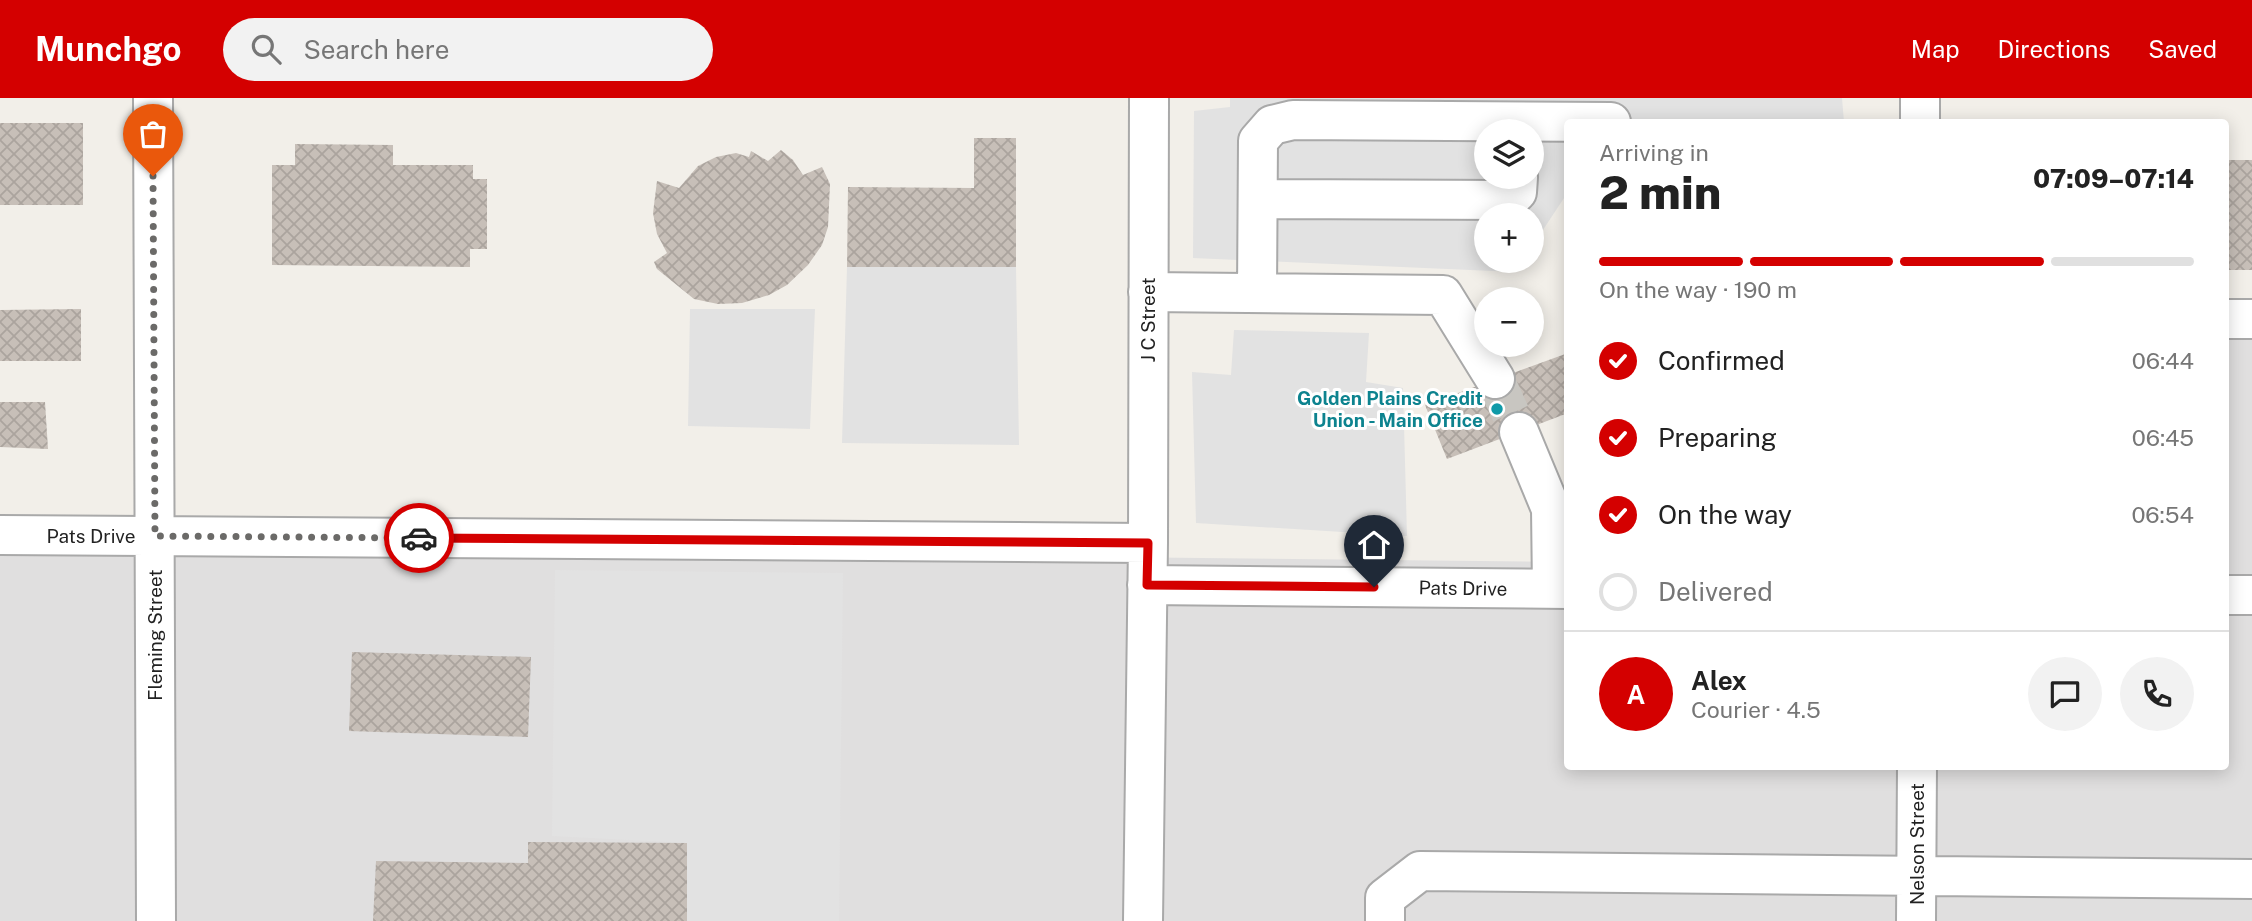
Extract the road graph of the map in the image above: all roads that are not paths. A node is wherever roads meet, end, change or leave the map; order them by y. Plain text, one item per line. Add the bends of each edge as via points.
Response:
1 (153, 98) edge
2 (1149, 98) edge
3 (1920, 98) edge
4 (1519, 117) edge
5 (1564, 119) edge
6 (1920, 119) edge
7 (1517, 189) edge
8 (1258, 199) junction
9 (1148, 292) junction
10 (1257, 292) junction
11 (2229, 319) edge
12 (2252, 319) edge
13 (1495, 380) tunnel mouth
14 (1519, 432) tunnel mouth
15 (0, 535) edge
16 (155, 536) junction
17 (1148, 543) junction
18 (1147, 585) junction
19 (1560, 589) edge
20 (2229, 595) edge
21 (2252, 595) edge
22 (1917, 770) edge
23 (1917, 876) junction
24 (2252, 879) edge
25 (156, 921) edge
26 (1143, 921) edge
27 (1385, 921) edge
28 (1916, 921) edge

1 - 16 street, Fleming Street
2 - 9 street, J C Street
3 - 6 street
4 - 5 street
4 - 8 street via 1293,120 1272,125 1258,141
7 - 8 street via 1509,200
8 - 10 street
9 - 10 street
9 - 17 street, J C Street
10 - 13 street via 1443,295
11 - 12 street
14 - 19 street via 1551,509
15 - 16 street, Pats Drive
16 - 17 street, Pats Drive
16 - 25 street, Fleming Street
17 - 18 street, J C Street
18 - 19 street, Pats Drive
18 - 26 street
20 - 21 street
22 - 23 street, Nelson Street
23 - 24 street
23 - 27 street via 1420,872 1385,898
23 - 28 street, Nelson Street

